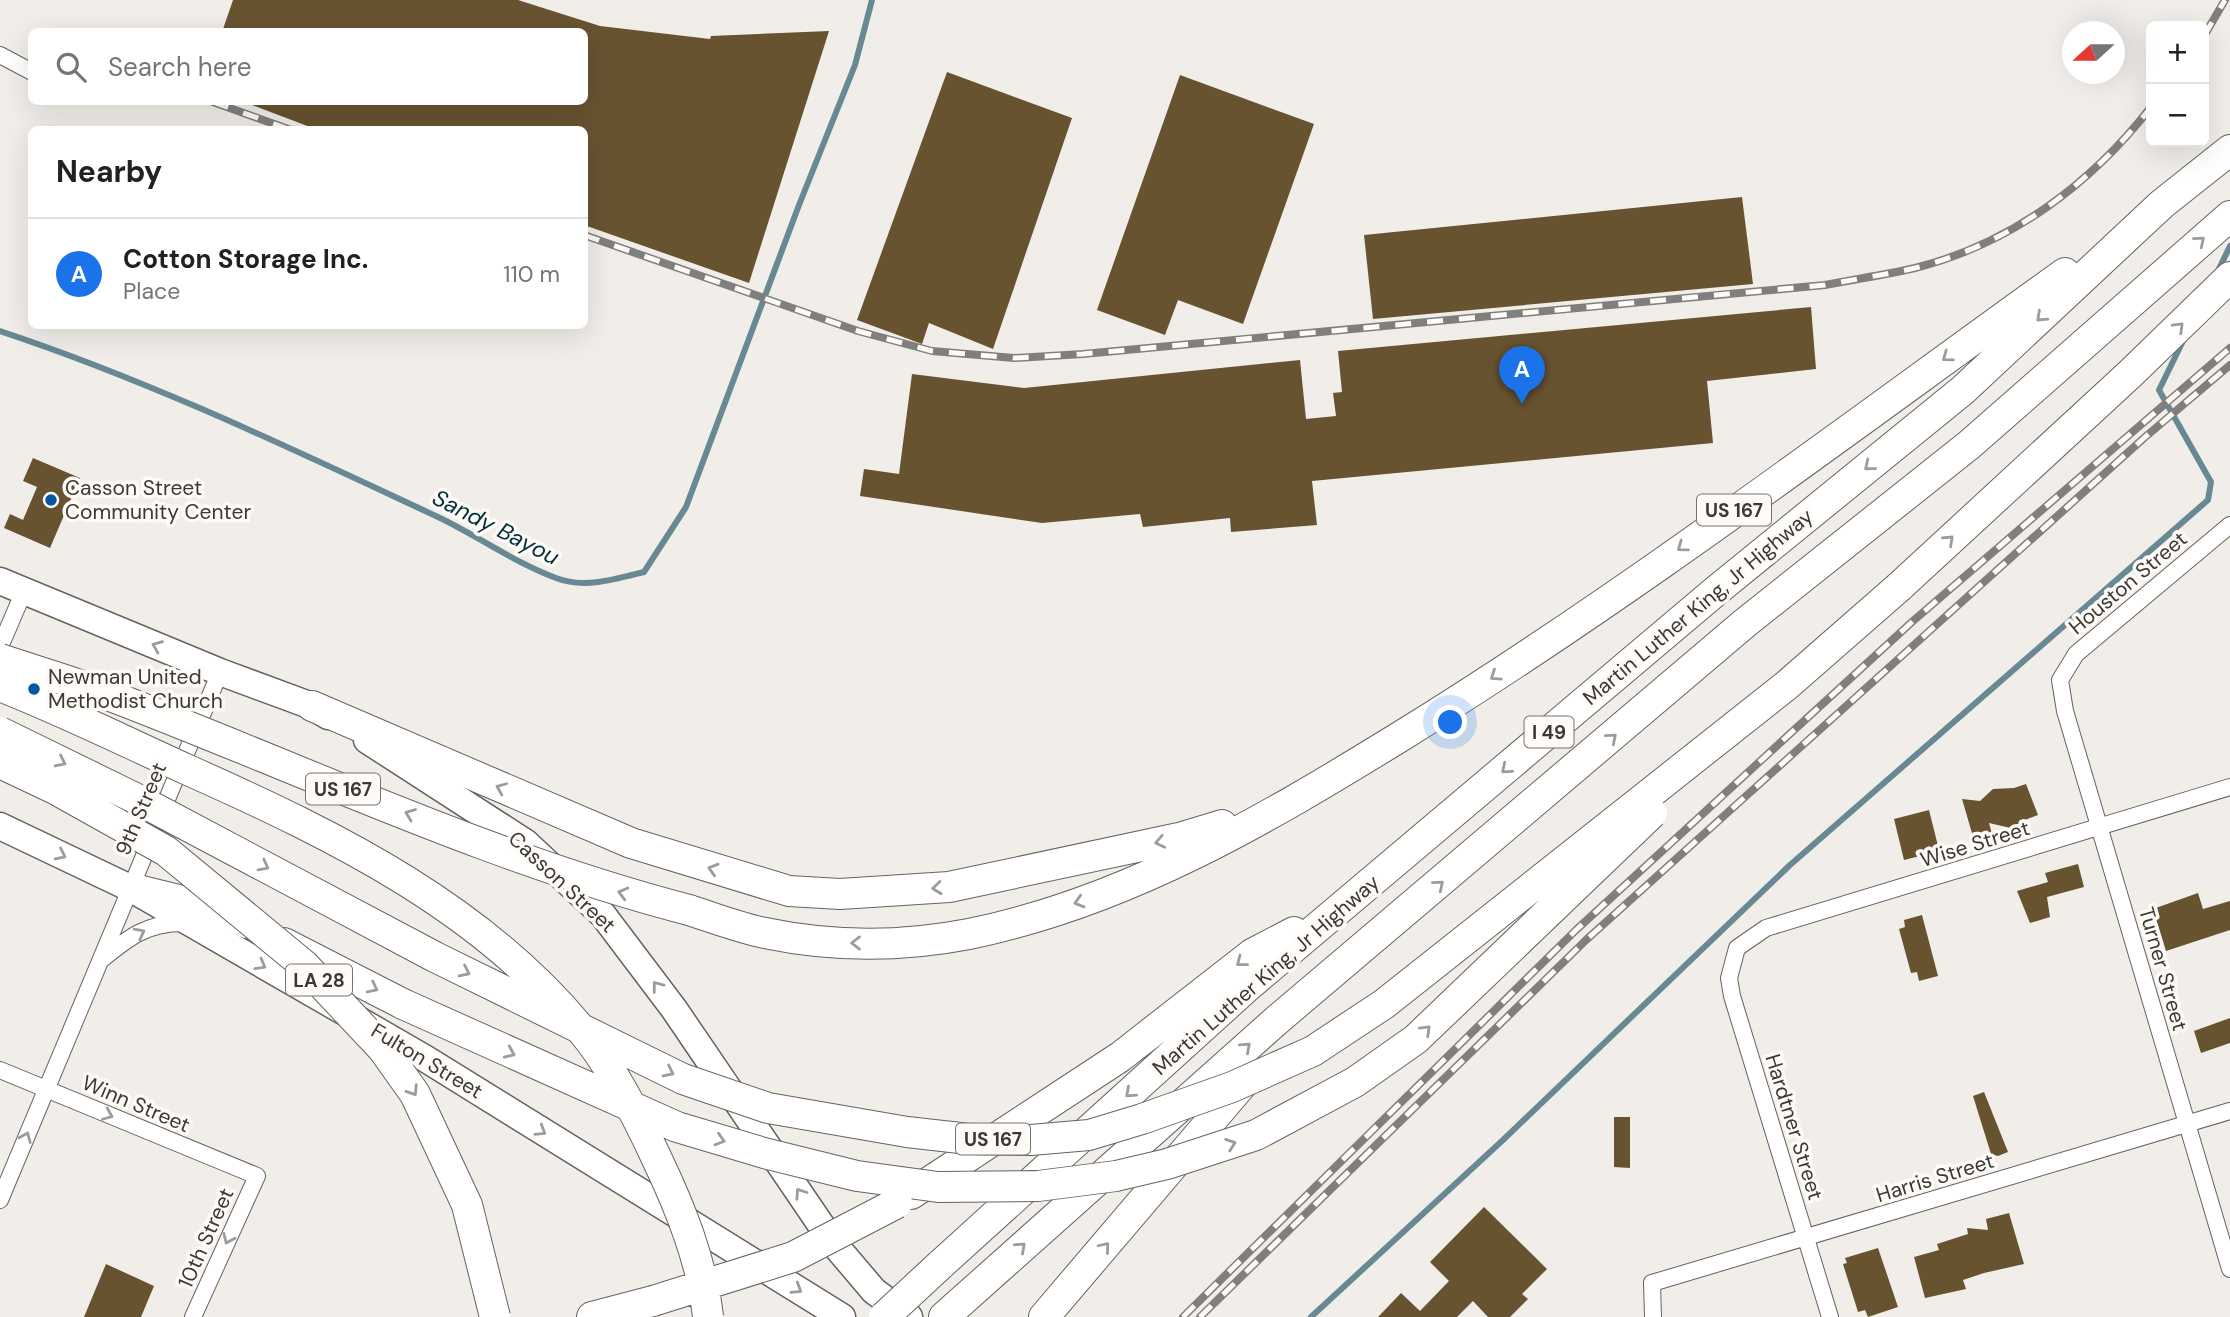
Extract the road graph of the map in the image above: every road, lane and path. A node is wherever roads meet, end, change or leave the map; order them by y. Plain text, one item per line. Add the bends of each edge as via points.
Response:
1 (0, 55) edge
2 (28, 70) edge
3 (2230, 150) edge
4 (2162, 204) junction
5 (2230, 216) edge
6 (2230, 277) edge
7 (2230, 525) edge
8 (12, 586) edge
9 (0, 647) edge
10 (0, 659) edge
11 (220, 672) junction
12 (2060, 680) joint
13 (1787, 685) junction
14 (0, 686) edge
15 (312, 706) junction
16 (0, 732) edge
17 (0, 763) edge
18 (2230, 787) edge
19 (1296, 802) junction
20 (0, 826) edge
21 (2100, 828) junction
22 (130, 888) junction
23 (1414, 906) junction
24 (1345, 907) junction
25 (188, 924) junction
26 (1737, 948) joint
27 (100, 961) junction
28 (0, 1070) edge
29 (46, 1089) junction
30 (2230, 1111) edge
31 (2186, 1124) junction
32 (257, 1177) joint
33 (0, 1200) edge
34 (1807, 1239) junction
35 (2230, 1269) edge
36 (193, 1317) edge
37 (495, 1317) edge
38 (592, 1317) edge
39 (708, 1317) edge
40 (842, 1317) edge
41 (884, 1317) edge
42 (909, 1317) edge
43 (944, 1317) edge
44 (1044, 1317) edge
45 (1653, 1317) edge
46 (1830, 1317) edge

1 - 2 street
3 - 4 highway, Martin Luther King, Jr Highway / I 49
4 -> 19 highway, US 167 via 1584,617
4 -> 24 highway, Martin Luther King, Jr Highway / I 49 via 1963,390 1717,590
23 -> 5 highway, Martin Luther King, Jr Highway / I 49 via 1745,623 1969,445
13 -> 6 highway, US 167, bridge via 2130,374
7 - 12 street, Houston Street via 2076,654
8 - 9 street
11 -> 8 main road, Casson Street
19 -> 10 highway, US 167, bridge via 1176,864 1097,897 970,934 852,944 762,933 604,888 114,697
11 - 15 main road, Casson Street
11 - 22 street, 9th Street
12 - 21 street, Turner Street
16 -> 13 highway, US 167, bridge via 435,957 683,1079 768,1108 907,1132 1031,1140 1089,1135 1142,1119 1232,1087 1313,1051 1384,1004
22 -> 13 highway, bridge via 223,911 403,1004 677,1127 857,1177 937,1187 1038,1186 1129,1173 1256,1135 1355,1082 1416,1039
14 - 39 highway, bridge via 267,805 389,870 478,929 522,967 592,1043 639,1122 685,1220
19 -> 15 highway via 1179,838 949,887 862,893 789,891 631,843
42 -> 15 main road, Casson Street via 874,1291 834,1244 674,1009 603,915 527,843
17 -> 37 highway, LA 28, bridge via 166,851 304,965 383,1049 415,1094 467,1205
18 - 21 street, Wise Street
20 -> 22 main road, Fulton Street
21 - 26 street, Wise Street via 1766,928
21 - 31 street, Turner Street
22 - 25 main road, Fulton Street
22 - 27 street, 9th Street
43 -> 23 highway, Martin Luther King, Jr Highway / I 49 via 1277,1020
44 -> 23 highway via 1256,1069
24 -> 38 highway, bridge via 1252,954 1120,1057 897,1203 793,1257
24 -> 41 highway, Martin Luther King, Jr Highway / I 49, bridge via 1248,986
27 -> 25 street via 145,929 160,923
25 -> 40 main road, Fulton Street via 426,1059
26 - 34 street, Hardtner Street via 1729,978 1732,996
27 - 29 street, 9th Street
28 - 29 street, Winn Street
29 -> 32 street, Winn Street
33 -> 29 street, 9th Street
30 - 31 street, Harris Street
31 - 34 street, Harris Street
31 - 35 street, Turner Street
32 -> 36 street, 10th Street
34 - 45 street, Harris Street via 1652,1283
34 - 46 street, Hardtner Street

